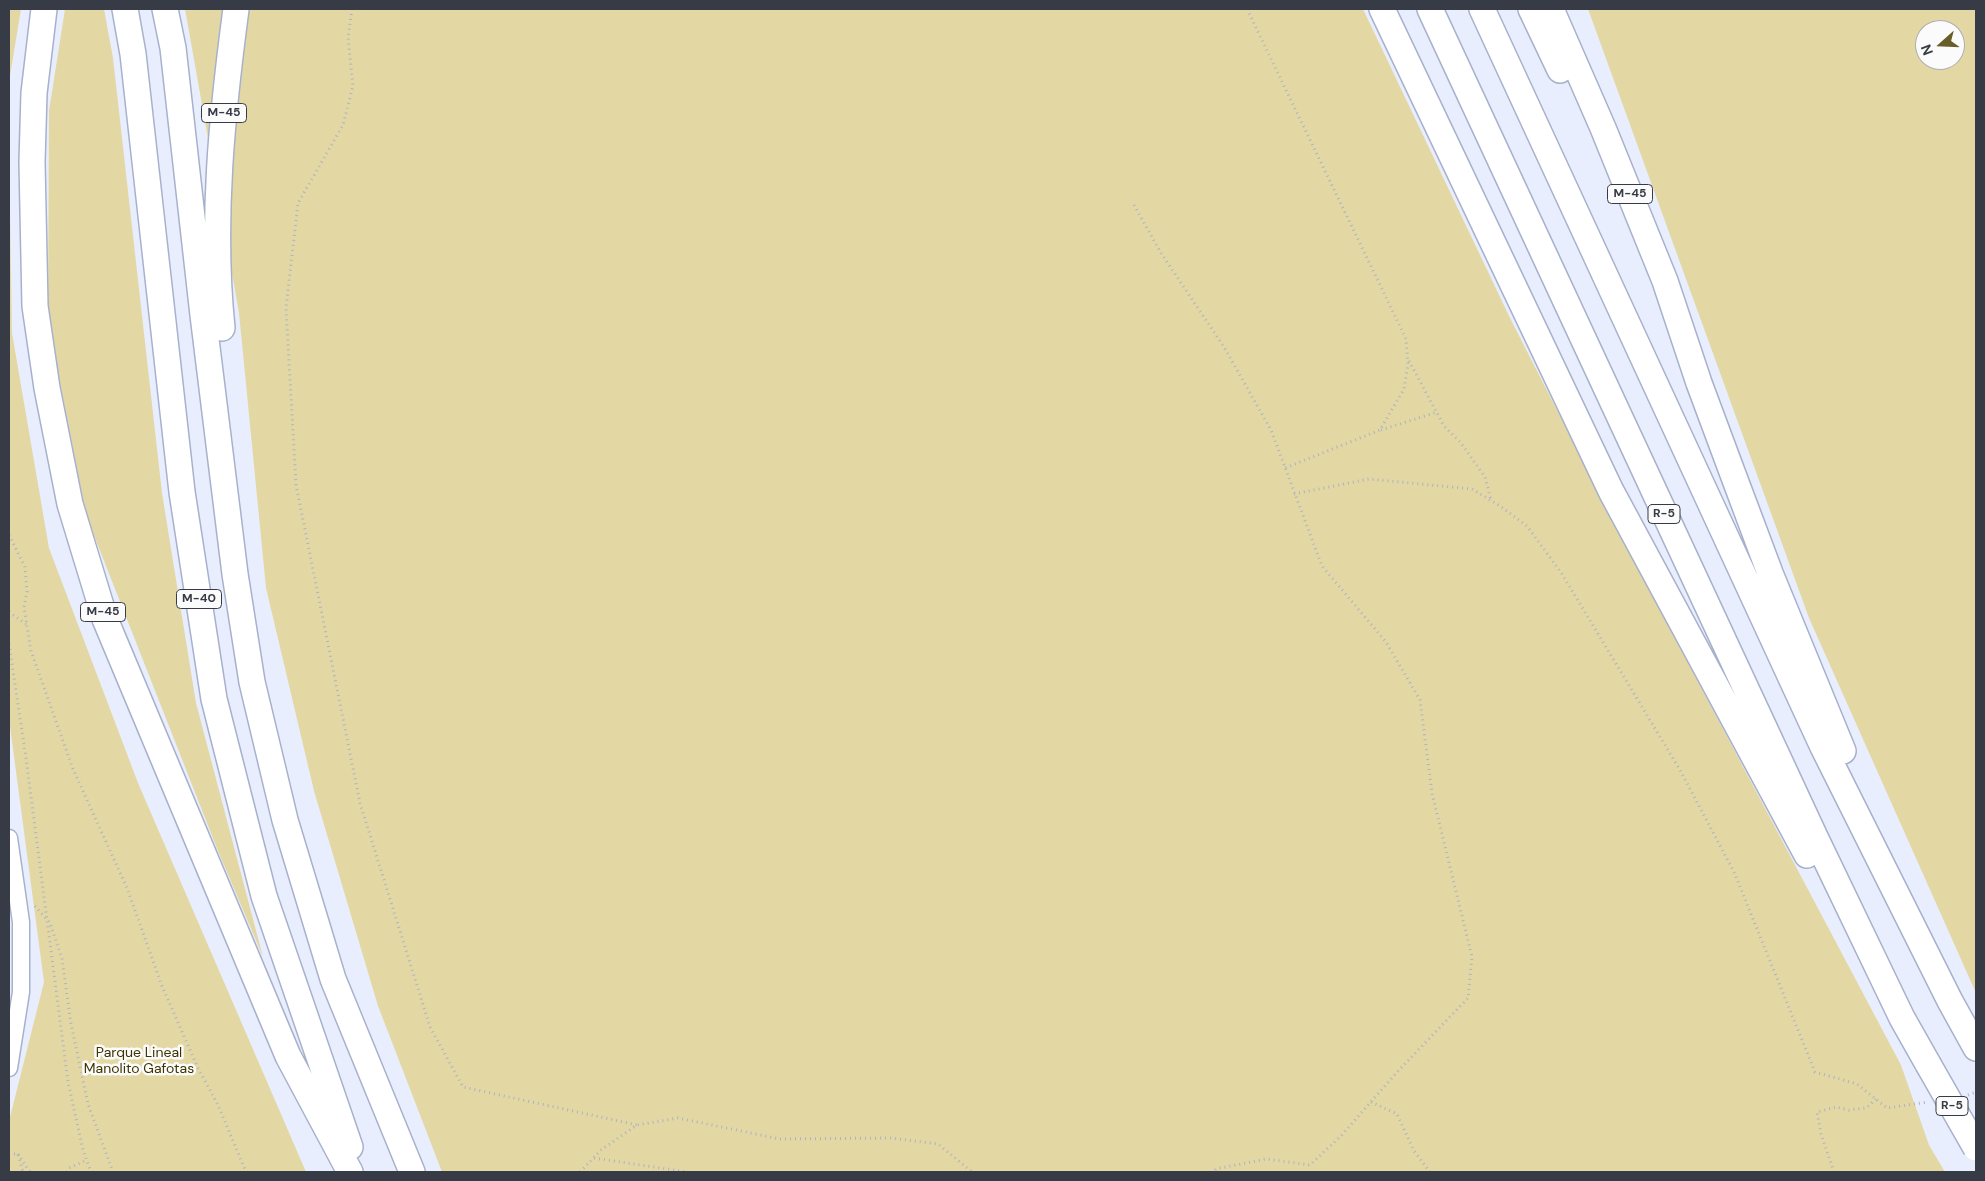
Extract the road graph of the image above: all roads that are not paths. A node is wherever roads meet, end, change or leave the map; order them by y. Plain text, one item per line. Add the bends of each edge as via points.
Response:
1 (44, 9) edge
2 (125, 9) edge
3 (165, 9) edge
4 (236, 9) edge
5 (1382, 9) edge
6 (1430, 9) edge
7 (1482, 9) edge
8 (1531, 9) edge
9 (1551, 9) edge
10 (1699, 383) junction
11 (235, 574) junction
12 (9, 838) edge
13 (1950, 1000) junction
14 (1902, 1018) junction
15 (1974, 1043) edge
16 (9, 1068) edge
17 (1976, 1148) edge
18 (350, 1172) edge
19 (357, 1172) edge
20 (412, 1172) edge

1 - 18 highway, M-45 via 34,93 35,306 46,388 70,504 105,619 288,1056
2 - 19 highway, M-40 via 133,54 182,492 214,699 264,896
3 - 11 highway, M-40 via 173,48
4 - 11 highway, M-45 via 225,94 218,219 218,295 240,517
5 - 14 highway via 1611,491 1850,936
6 - 14 highway, R-5
7 - 13 highway via 1823,748
8 - 10 highway
9 - 10 highway, M-45 via 1666,282
10 - 13 highway via 1835,734 1937,953
11 - 20 highway, M-40 via 252,682 288,830 333,979
12 - 16 street via 20,922 21,992
13 - 15 highway
14 - 17 highway, R-5, bridge

